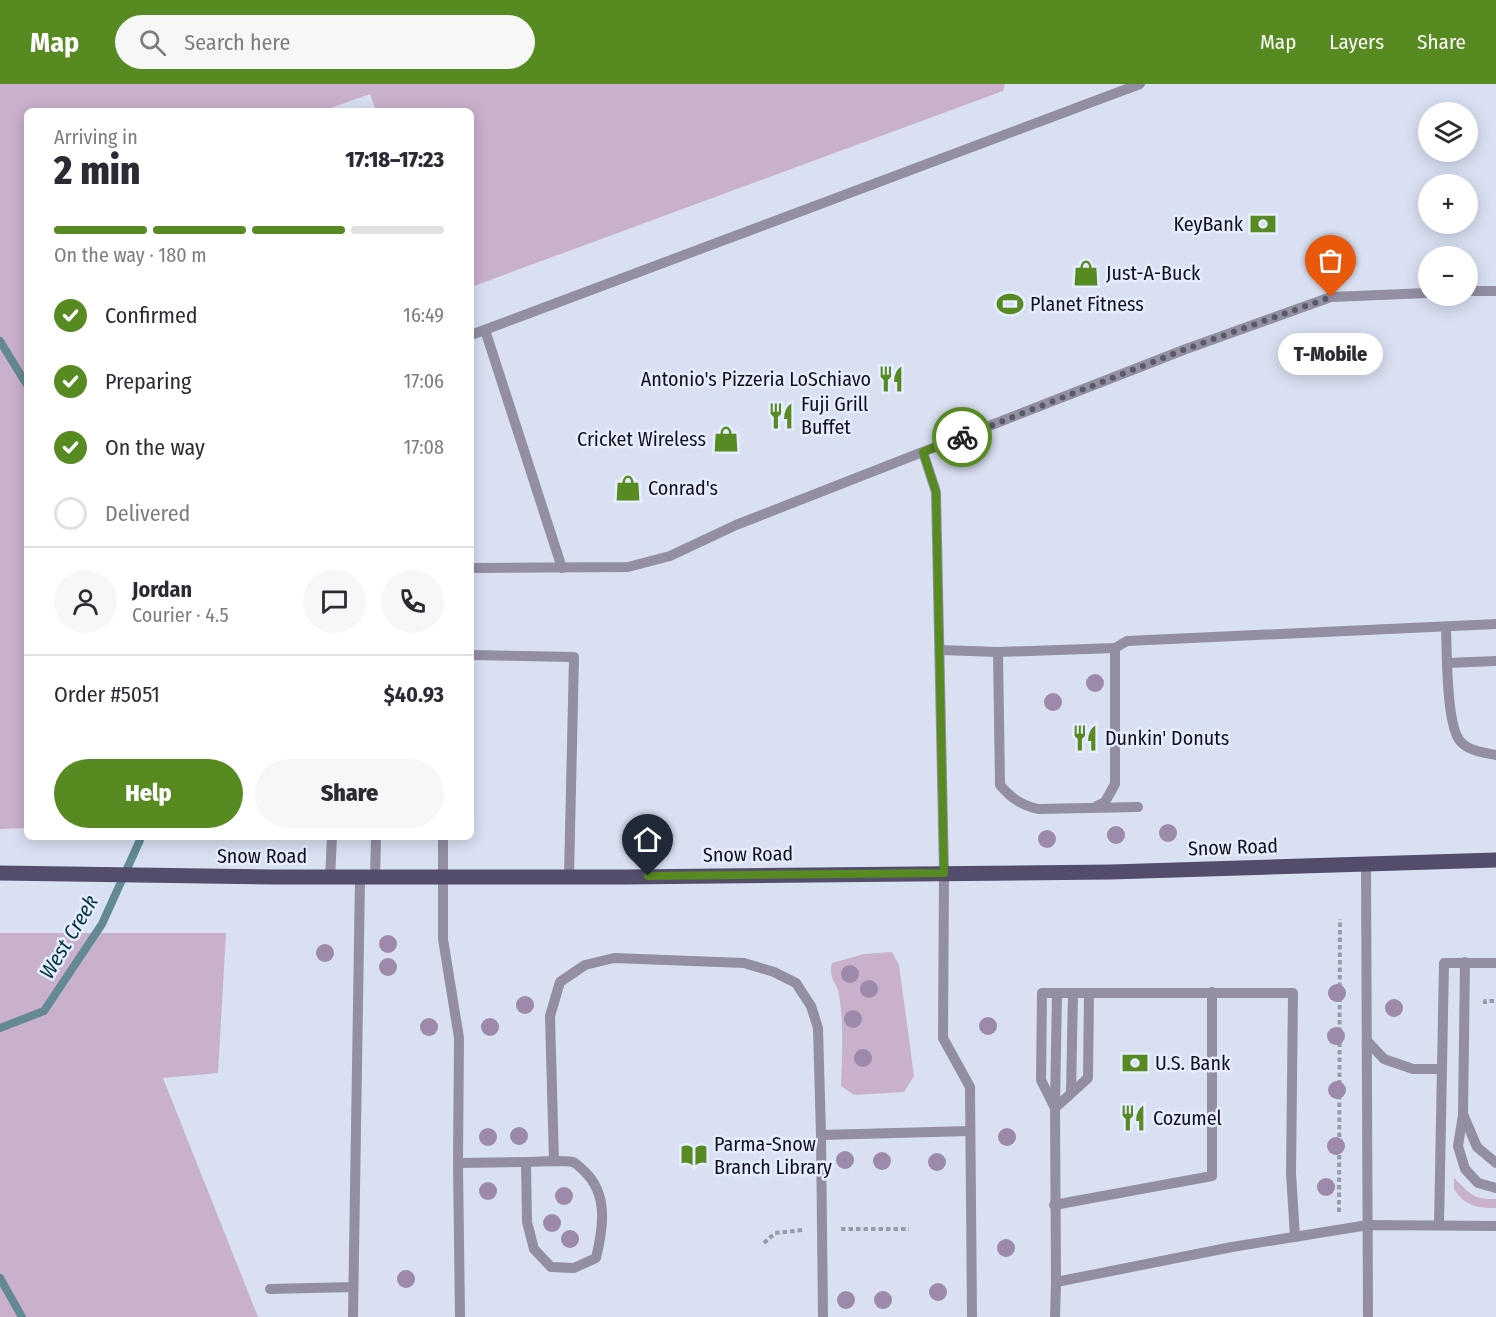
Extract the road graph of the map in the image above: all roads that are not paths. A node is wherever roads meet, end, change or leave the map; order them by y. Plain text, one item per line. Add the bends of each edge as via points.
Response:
1 (1140, 84) edge
2 (1478, 291) edge
3 (1496, 291) edge
4 (1418, 293) edge
5 (485, 330) junction
6 (474, 334) edge
7 (923, 452) junction
8 (474, 568) edge
9 (562, 568) junction
10 (1496, 624) edge
11 (1446, 627) junction
12 (1115, 648) junction
13 (940, 650) junction
14 (998, 652) junction
15 (474, 655) edge
16 (1496, 661) edge
17 (1448, 663) junction
18 (1496, 755) edge
19 (1094, 807) junction
20 (1138, 807) dead end
21 (332, 840) edge
22 (375, 840) edge
23 (443, 840) edge
24 (1496, 860) edge
25 (1366, 863) junction
26 (0, 873) edge
27 (944, 873) junction
28 (569, 876) junction
29 (330, 878) junction
30 (367, 878) junction
31 (442, 878) junction
32 (1465, 963) junction
33 (1496, 963) edge
34 (1073, 993) junction
35 (1089, 993) junction
36 (1212, 993) junction
37 (1368, 1042) junction
38 (1442, 1069) junction
39 (1071, 1093) junction
40 (1055, 1108) junction
41 (1462, 1114) junction
42 (970, 1131) junction
43 (821, 1135) junction
44 (554, 1161) junction
45 (526, 1162) junction
46 (458, 1163) junction
47 (1496, 1163) edge
48 (1496, 1188) edge
49 (1054, 1205) junction
50 (1368, 1225) junction
51 (1439, 1225) junction
52 (1496, 1226) edge
53 (1295, 1237) junction
54 (1056, 1282) junction
55 (353, 1287) junction
56 (270, 1288) dead end
57 (353, 1317) edge
58 (460, 1317) edge
59 (823, 1317) edge
60 (972, 1317) edge
61 (1055, 1317) edge
62 (1368, 1317) edge

1 - 5 lane
2 - 3 lane
4 - 7 lane via 1331,297
5 - 6 lane
5 - 9 lane
7 - 9 lane via 736,525 670,556 628,567
7 - 13 lane via 936,492
8 - 9 lane
10 - 11 lane
11 - 12 lane via 1127,641
11 - 17 lane
12 - 14 lane
12 - 19 lane via 1115,784 1105,802
13 - 14 lane
13 - 27 lane
14 - 19 lane via 1000,784 1025,806
15 - 28 lane via 574,657
16 - 17 lane
17 - 18 lane via 1453,726 1461,742 1479,752
19 - 20 lane
21 - 29 lane
22 - 30 lane
23 - 31 lane
24 - 25 main road, Snow Road
25 - 27 main road, Snow Road
25 - 37 lane
26 - 29 main road, Snow Road
27 - 28 main road, Snow Road
27 - 42 lane via 943,1038 970,1087
28 - 31 main road, Snow Road
29 - 30 main road, Snow Road
30 - 31 main road, Snow Road
30 - 55 lane
31 - 46 lane via 443,939 459,1038
32 - 33 lane
32 - 38 lane via 1444,963
32 - 41 lane
34 - 35 lane
34 - 39 lane
34 - 40 lane via 1042,993 1041,1080
35 - 36 lane
35 - 39 lane via 1088,1077
36 - 49 lane via 1212,1176
36 - 53 lane via 1293,993 1291,1173
37 - 38 lane via 1384,1059 1413,1069
37 - 50 lane
38 - 51 lane
39 - 40 lane
40 - 49 lane
41 - 47 lane via 1477,1147
41 - 48 lane via 1458,1146 1465,1168 1478,1182
42 - 43 lane
42 - 60 lane
43 - 44 lane via 818,1028 812,1006 796,983 744,963 614,958 585,964 560,982 550,1016
43 - 59 lane
44 - 45 lane
44 - 45 lane via 575,1163 592,1178 602,1205 602,1232 596,1258 574,1268 551,1267 534,1249 527,1222
45 - 46 lane
46 - 58 lane
49 - 54 lane
50 - 51 lane
50 - 53 lane
50 - 62 lane
51 - 52 lane
53 - 54 lane
54 - 61 lane
55 - 56 lane
55 - 57 lane

